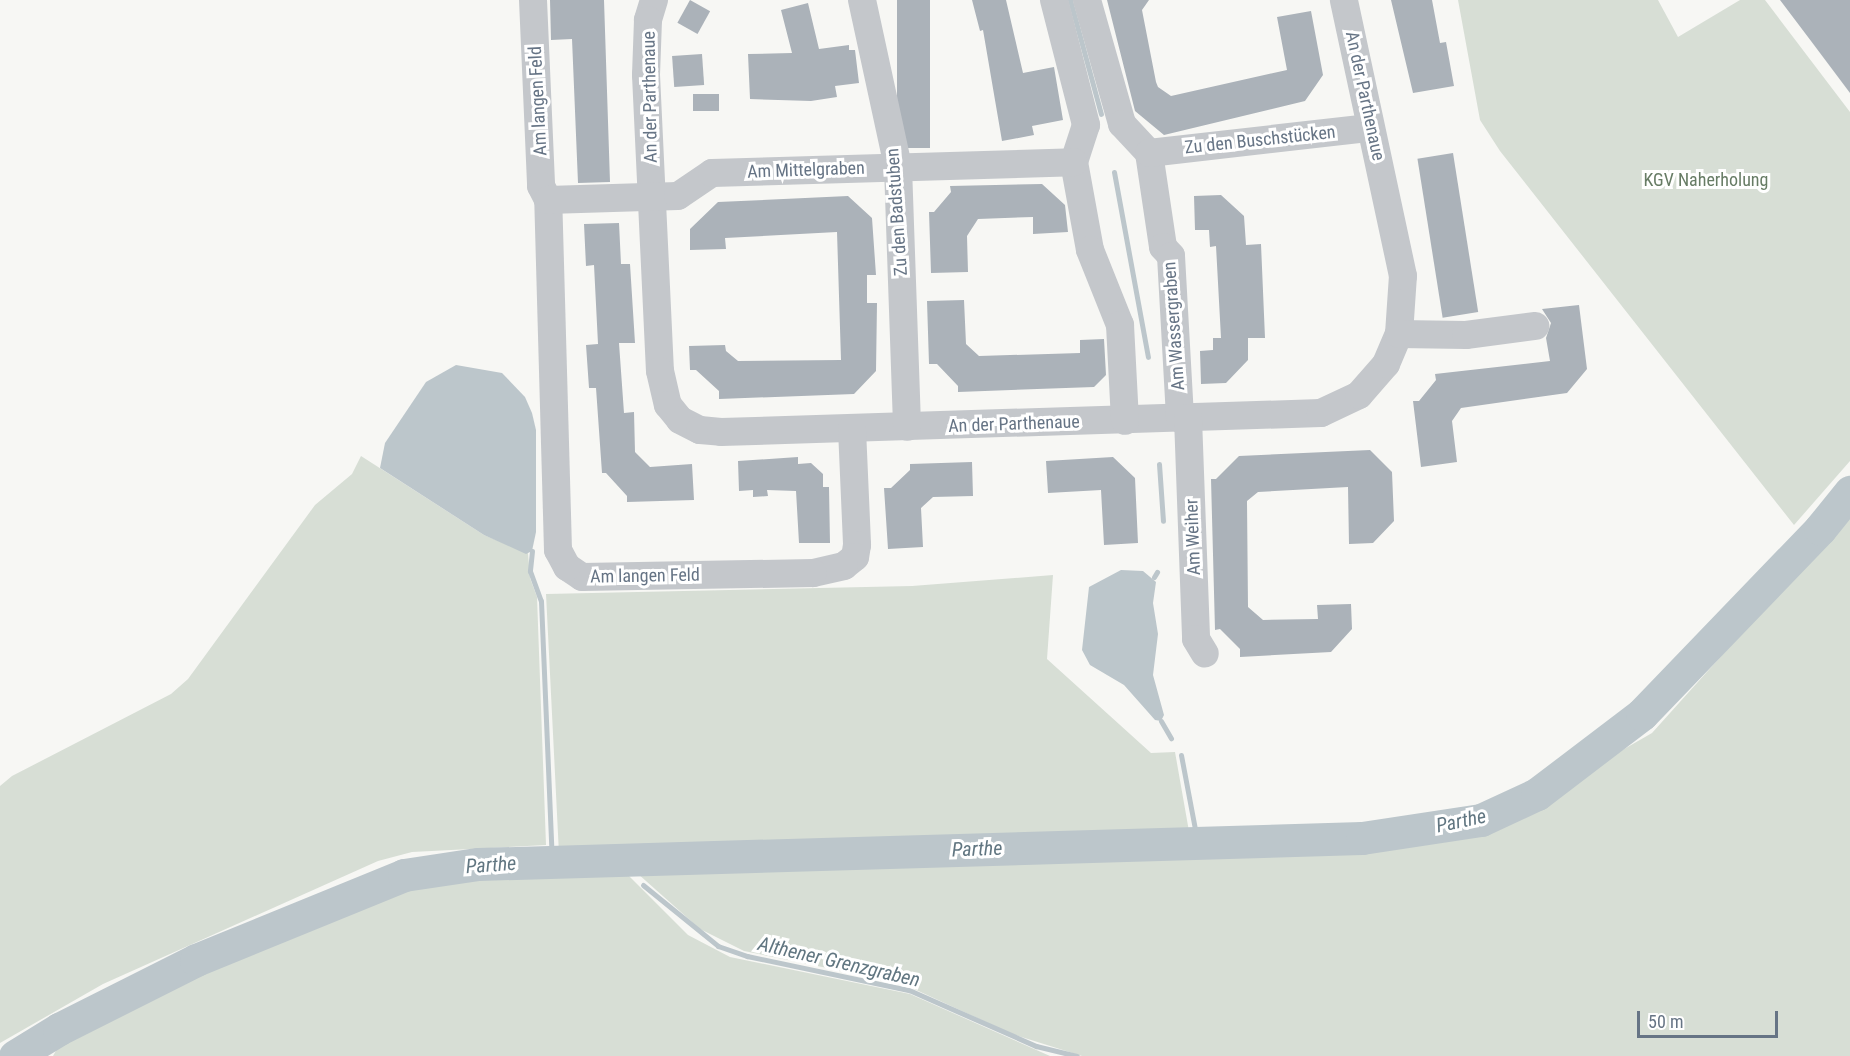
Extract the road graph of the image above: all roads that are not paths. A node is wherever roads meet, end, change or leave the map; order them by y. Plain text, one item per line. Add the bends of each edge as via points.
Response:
1 (533, 0) edge
2 (654, 0) edge
3 (862, 0) edge
4 (1054, 0) edge
5 (1087, 0) edge
6 (1344, 0) edge
7 (1371, 128) junction
8 (1149, 153) junction
9 (1074, 162) junction
10 (898, 167) junction
11 (653, 197) junction
12 (548, 200) junction
13 (1535, 326) dead end
14 (1399, 334) junction
15 (1184, 418) junction
16 (1125, 421) junction
17 (907, 427) junction
18 (852, 429) junction
19 (1205, 654) dead end

1 - 12 street, Am langen Feld via 542,186
2 - 11 street, An der Parthenaue via 646,48
3 - 10 street, Zu den Badstuben
4 - 9 street via 1086,125 1085,138
5 - 8 street via 1122,124
6 - 7 street, An der Parthenaue
7 - 8 street, Zu den Buschstücken
7 - 14 street, An der Parthenaue via 1403,276
8 - 15 street, Am Wassergraben via 1163,247 1171,256
9 - 10 street, Am Mittelgraben
9 - 16 street via 1090,250 1120,325
10 - 11 street, Am Mittelgraben via 712,173 678,196
10 - 17 street, Zu den Badstuben
11 - 12 street
11 - 18 street, An der Parthenaue via 660,371 668,405 680,420 711,432
12 - 18 street, Am langen Feld via 558,550 567,567 582,577 813,573 844,566 855,557 857,544
13 - 14 street via 1466,335
14 - 15 street, An der Parthenaue via 1386,364 1359,395 1321,413
15 - 16 street, An der Parthenaue
15 - 19 street, Am Weiher via 1196,639
16 - 17 street, An der Parthenaue
17 - 18 street, An der Parthenaue

